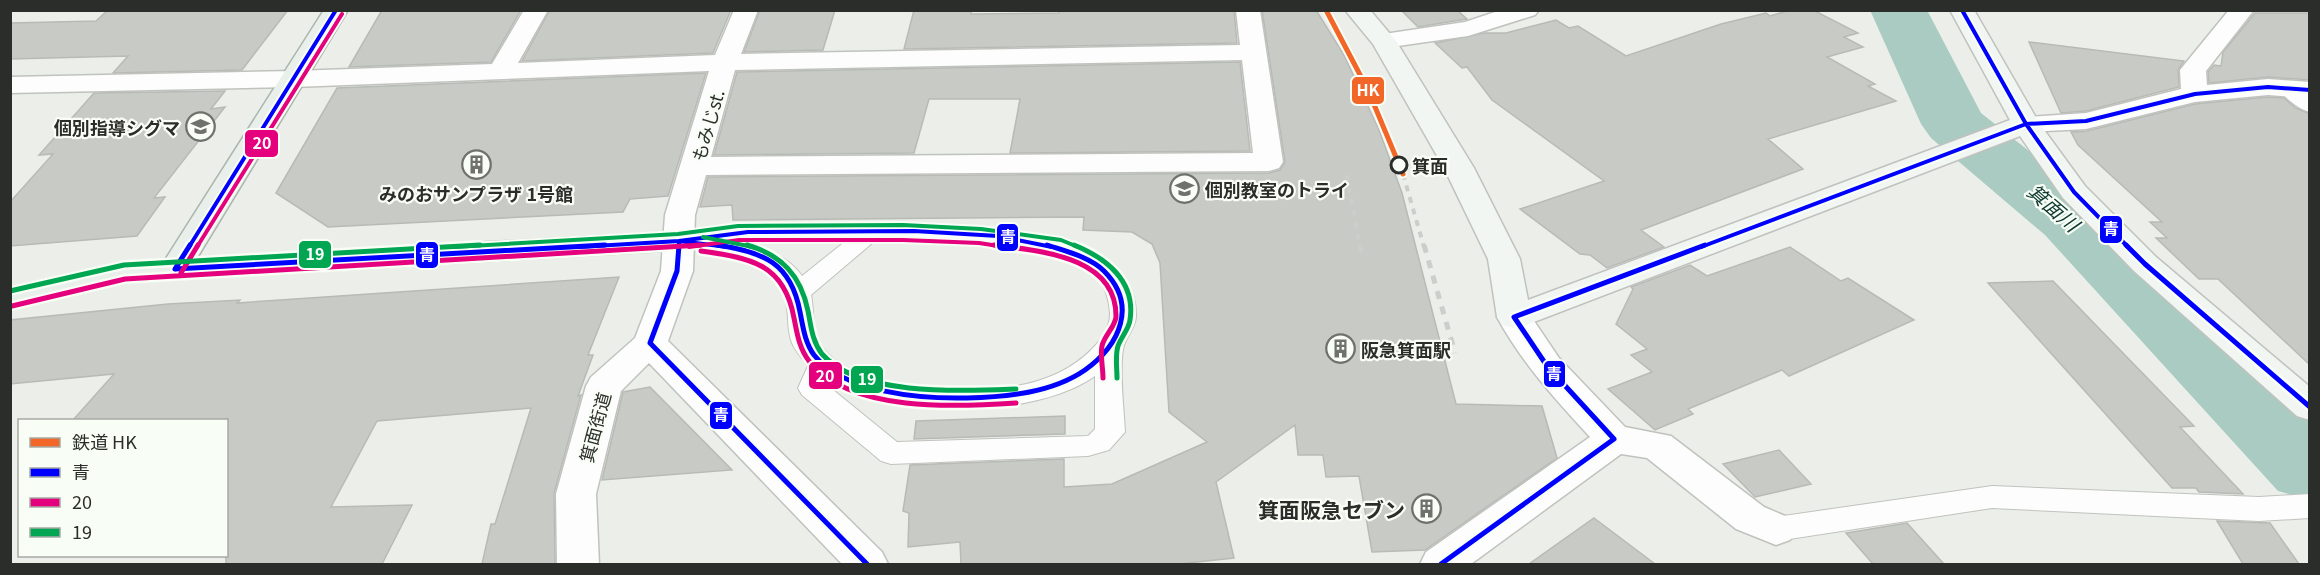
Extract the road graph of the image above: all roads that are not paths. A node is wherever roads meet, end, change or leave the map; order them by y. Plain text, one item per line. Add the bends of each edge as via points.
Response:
1 (336, 10) edge
2 (536, 10) edge
3 (746, 10) edge
4 (1248, 10) edge
5 (1357, 10) edge
6 (1527, 10) edge
7 (1962, 10) edge
8 (2242, 10) edge
9 (1384, 41) junction
10 (1254, 52) junction
11 (724, 64) junction
12 (499, 72) junction
13 (294, 79) junction
14 (10, 85) edge
15 (2299, 89) edge
16 (2195, 94) junction
17 (2310, 106) edge
18 (2015, 128) junction
19 (696, 166) junction
20 (871, 232) junction
21 (679, 241) junction
22 (175, 269) junction
23 (797, 293) junction
24 (14, 301) edge
25 (1514, 317) junction
26 (650, 343) junction
27 (1109, 346) junction
28 (822, 365) junction
29 (2310, 407) edge
30 (1614, 439) junction
31 (2310, 507) edge
32 (1776, 529) joint
33 (578, 564) edge
34 (867, 564) edge
35 (1441, 564) edge

1 - 13 main road
2 - 12 street
3 - 11 street, もみじst.
4 - 10 street
5 - 9 street
6 - 9 street via 1468,29
7 - 18 street
8 - 16 street via 2193,70
9 - 25 street via 1459,168 1504,259
10 - 11 street
10 - 19 street via 1269,162
11 - 12 street
11 - 19 street, もみじst.
12 - 13 street
13 - 14 street
13 - 22 main road
15 - 16 street via 2268,87
15 - 17 lane
16 - 18 street via 2086,121
18 - 25 street
18 - 29 street via 2145,264
19 - 21 street, もみじst. via 680,215
20 - 21 lane via 738,233
20 - 23 lane
20 - 27 lane via 980,236 1039,243 1086,258 1112,278 1124,304 1123,321
21 - 22 street
21 - 23 lane via 762,257 783,269
21 - 26 street, 箕面街道 via 677,271
22 - 24 main road via 124,272
23 - 28 lane via 805,343
25 - 30 street via 1542,361
26 - 33 street, 箕面街道 via 604,386 576,494
26 - 34 street
27 - 28 lane via 1073,378 1033,392 1002,397 932,397 891,391 841,376
27 - 28 lane via 1110,432 1099,443 1088,446 891,453 812,388
30 - 32 street via 1658,446 1750,518
30 - 35 street
31 - 32 lane via 2259,509 1992,497

